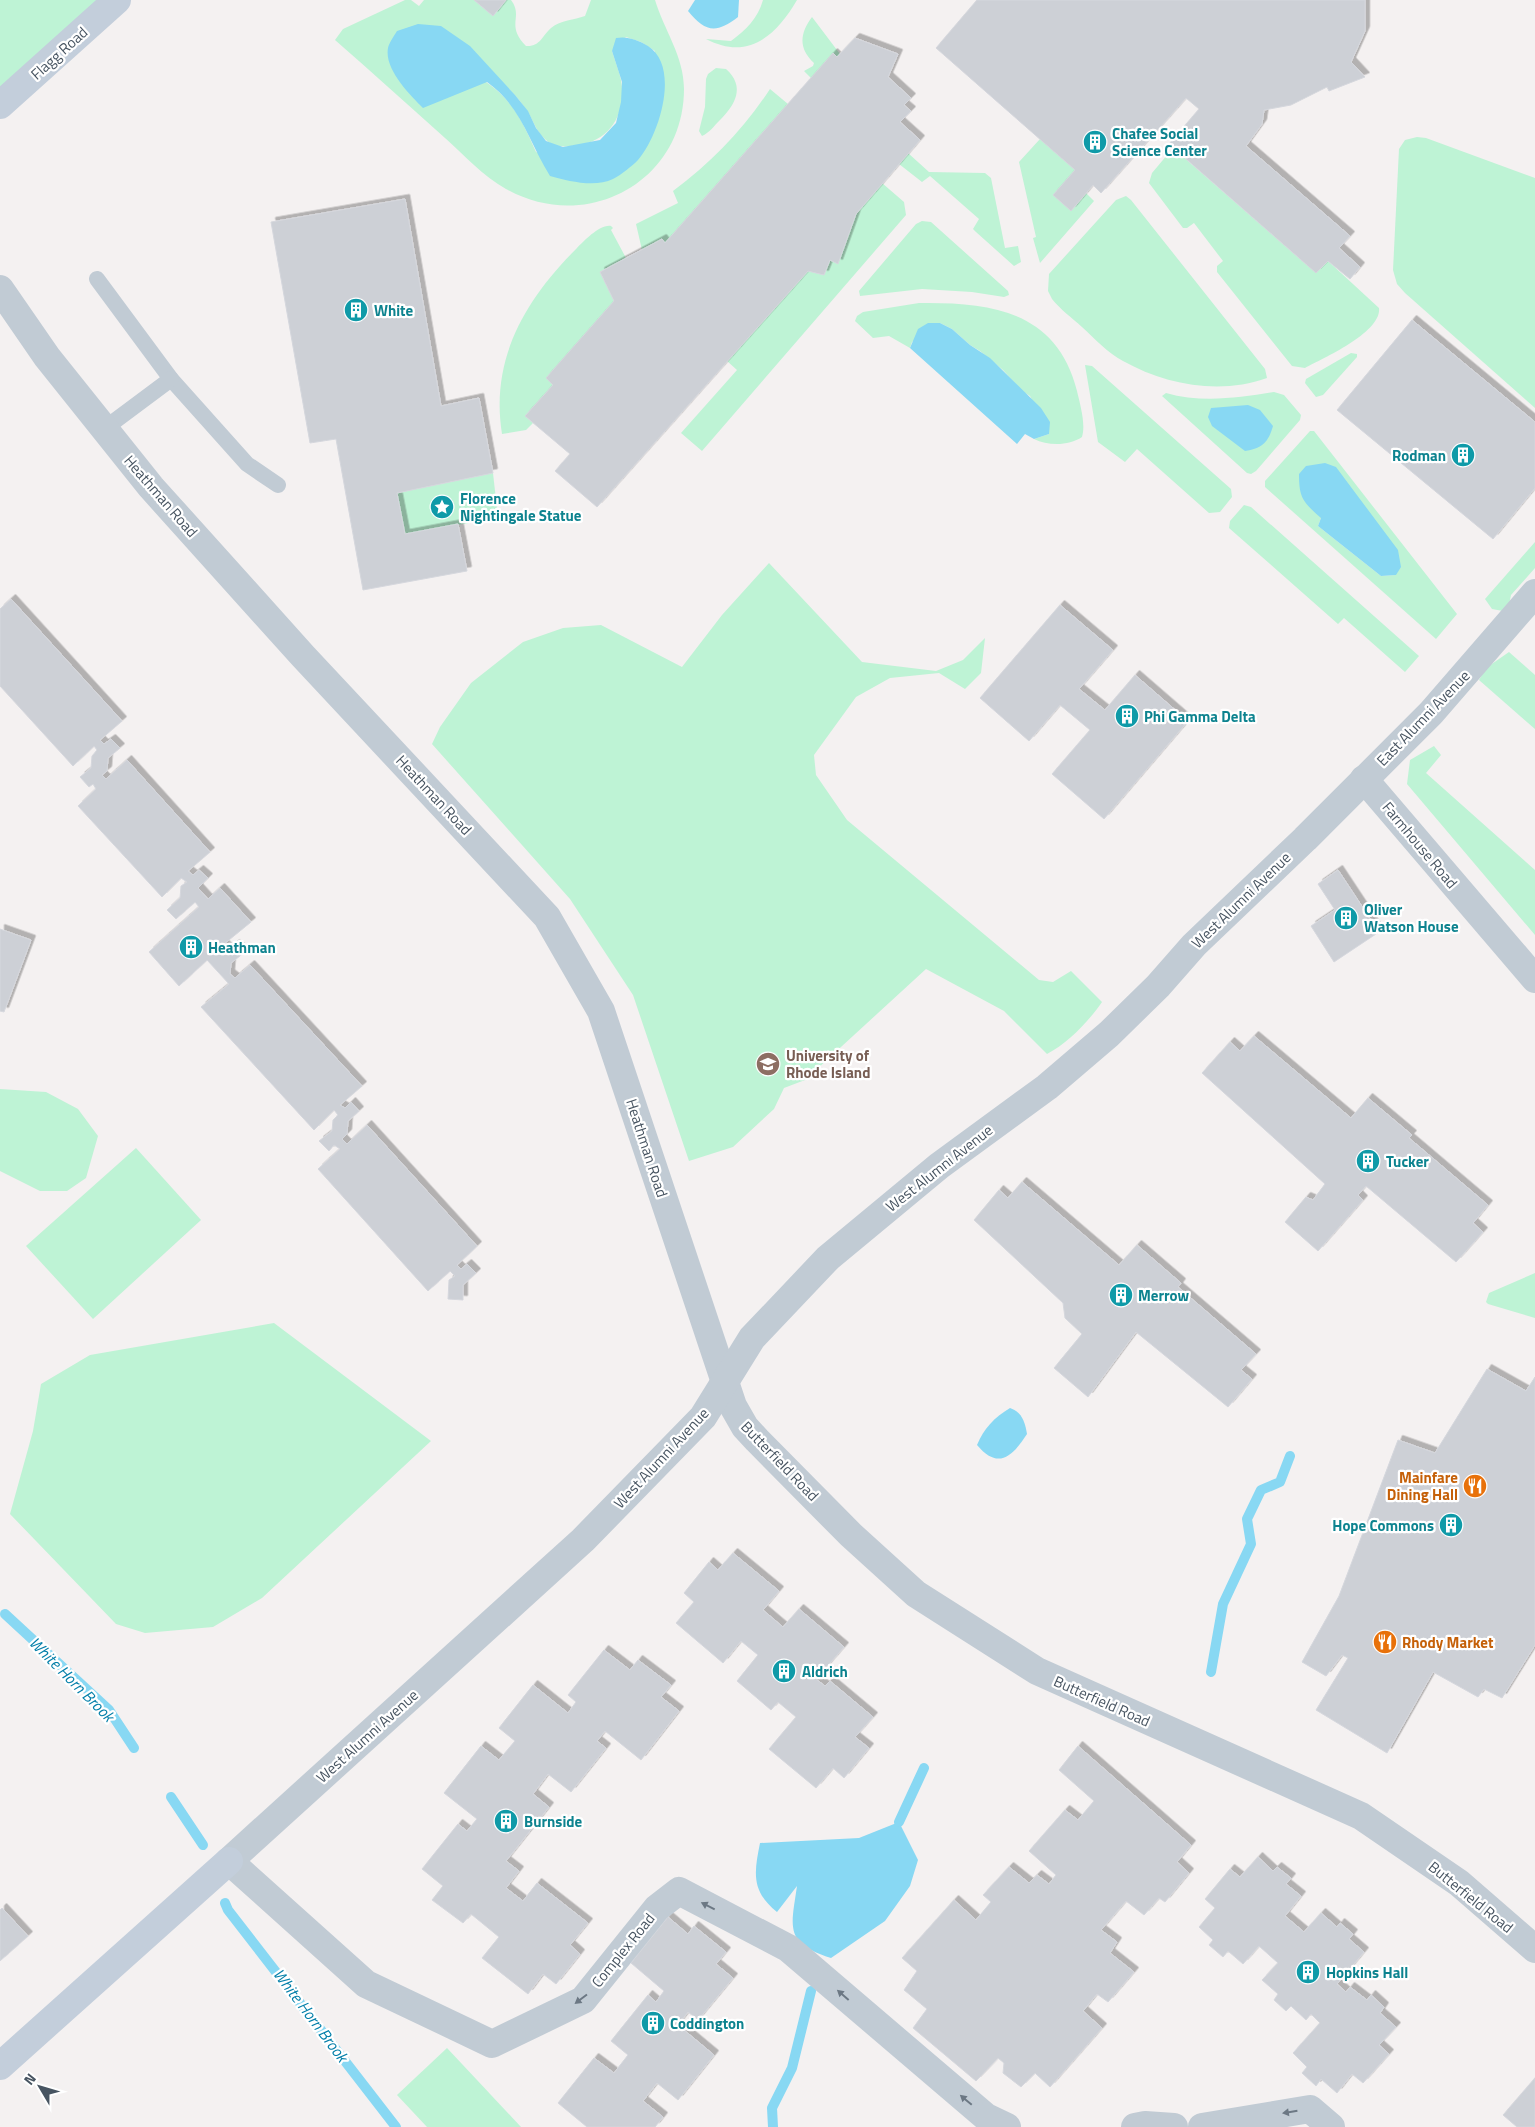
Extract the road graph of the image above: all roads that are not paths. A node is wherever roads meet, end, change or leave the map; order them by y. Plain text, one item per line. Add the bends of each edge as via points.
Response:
1 (117, 0) edge
2 (0, 105) edge
3 (97, 279) dead end
4 (0, 289) edge
5 (171, 379) junction
6 (104, 429) junction
7 (278, 485) dead end
8 (1535, 593) edge
9 (1364, 779) junction
10 (1305, 839) joint
11 (1535, 979) edge
12 (726, 1383) junction
13 (229, 1861) junction
14 (1535, 1949) edge
15 (0, 2066) edge
16 (997, 2125) edge
17 (1135, 2127) edge
18 (1174, 2127) edge
19 (1202, 2127) edge
20 (1331, 2127) edge

1 - 2 street, Flagg Road
3 - 5 lane
4 - 6 street, Heathman Road via 47,357
5 - 6 lane
5 - 7 lane via 248,464
6 - 12 street, Heathman Road via 151,487 303,656 547,917 600,1011
8 - 9 street, East Alumni Avenue via 1436,707
9 - 10 street, East Alumni Avenue
9 - 11 street, Farmhouse Road
10 - 12 street, West Alumni Avenue via 1194,945 1158,986 1080,1062 946,1161 828,1258 743,1349
12 - 13 street, West Alumni Avenue via 697,1424 583,1540
12 - 14 street, Butterfield Road via 738,1416 751,1433 851,1535 916,1594 1037,1671 1361,1816 1459,1882
13 - 15 street, West Alumni Avenue
16 -> 13 street, Complex Road via 788,1948 679,1891 657,1908 583,2000 492,2044 366,1984
17 - 18 street
20 -> 19 street via 1310,2109

